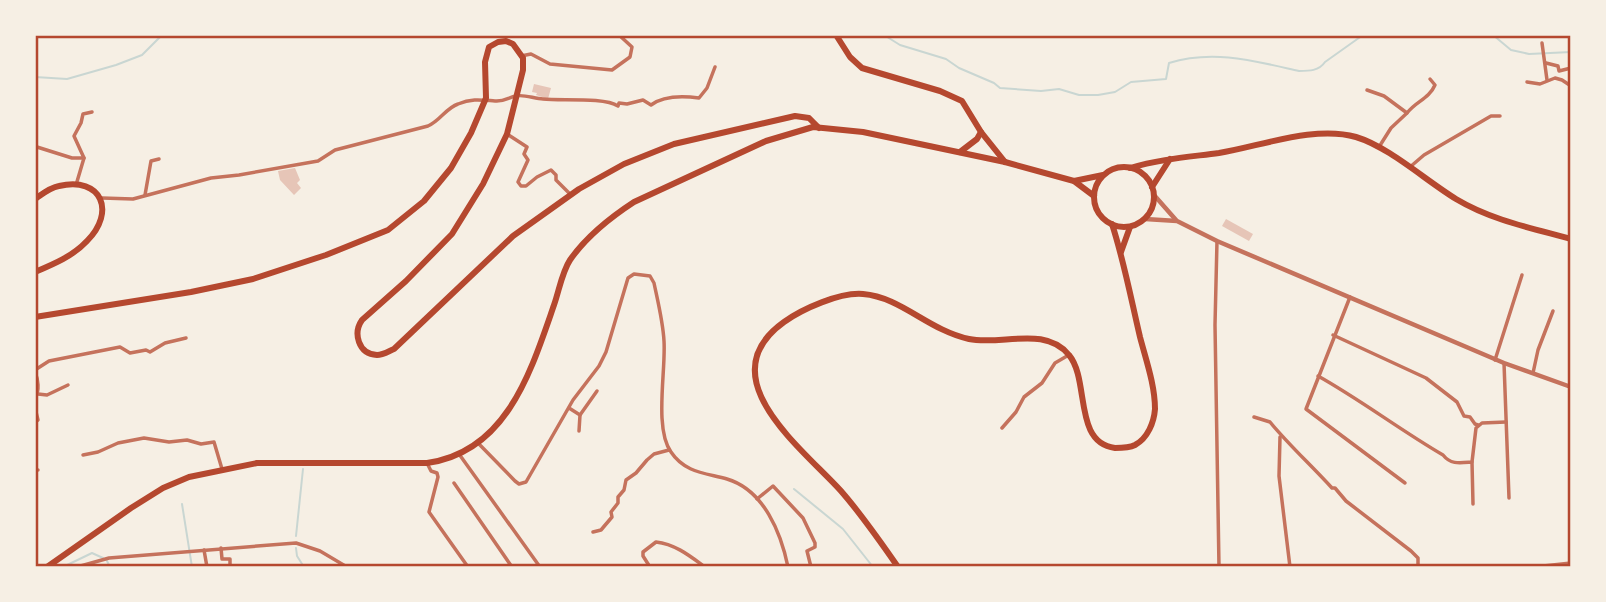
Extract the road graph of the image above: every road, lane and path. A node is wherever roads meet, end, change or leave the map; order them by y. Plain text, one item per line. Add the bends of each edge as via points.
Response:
1 (619, 35) edge
2 (836, 35) edge
3 (1542, 43) dead end
4 (521, 55) junction
5 (1544, 62) junction
6 (715, 67) dead end
7 (1571, 68) edge
8 (1430, 79) dead end
9 (1547, 80) junction
10 (1527, 82) dead end
11 (1571, 86) edge
12 (1367, 90) dead end
13 (517, 95) junction
14 (486, 99) junction
15 (92, 112) dead end
16 (1407, 113) junction
17 (1500, 116) dead end
18 (819, 128) junction
19 (981, 132) junction
20 (507, 134) junction
21 (37, 147) dead end
22 (1379, 147) junction
23 (960, 152) junction
24 (84, 158) junction
25 (159, 159) dead end
26 (1170, 159) junction
27 (1005, 162) junction
28 (1130, 167) junction
29 (1408, 168) junction
30 (1104, 175) junction
31 (1074, 181) junction
32 (76, 184) junction
33 (1153, 187) junction
34 (145, 195) junction
35 (571, 195) junction
36 (1154, 195) junction
37 (1094, 196) junction
38 (36, 198) edge
39 (102, 198) junction
40 (1145, 219) junction
41 (1177, 221) junction
42 (1112, 224) junction
43 (1130, 226) junction
44 (1571, 239) edge
45 (1217, 241) junction
46 (1121, 252) junction
47 (35, 272) edge
48 (1522, 275) dead end
49 (1350, 297) junction
50 (1553, 311) dead end
51 (35, 317) edge
52 (1333, 335) junction
53 (186, 338) dead end
54 (1069, 355) junction
55 (1495, 360) junction
56 (1504, 363) junction
57 (35, 371) edge
58 (1532, 375) junction
59 (1318, 376) junction
60 (68, 385) dead end
61 (1571, 387) edge
62 (597, 391) dead end
63 (36, 396) edge
64 (35, 408) edge
65 (569, 408) junction
66 (580, 415) junction
67 (1254, 417) dead end
68 (35, 422) edge
69 (1506, 422) junction
70 (1478, 425) junction
71 (1002, 428) dead end
72 (579, 431) dead end
73 (1280, 437) junction
74 (476, 442) junction
75 (669, 450) junction
76 (458, 454) junction
77 (83, 455) dead end
78 (1472, 462) junction
79 (427, 463) junction
80 (222, 469) junction
81 (454, 483) dead end
82 (1405, 483) dead end
83 (1509, 498) dead end
84 (757, 499) junction
85 (1472, 504) dead end
86 (593, 532) dead end
87 (221, 548) junction
88 (204, 550) junction
89 (35, 558) edge
90 (1571, 563) edge
91 (48, 566) edge
92 (38, 567) edge
93 (77, 567) edge
94 (207, 567) edge
95 (230, 567) edge
96 (346, 567) edge
97 (468, 567) edge
98 (512, 567) edge
99 (540, 567) edge
100 (650, 567) edge
101 (705, 567) edge
102 (788, 567) edge
103 (811, 567) edge
104 (898, 567) edge
105 (1219, 567) edge
106 (1290, 567) edge
107 (1418, 567) edge
108 (1534, 567) edge

1 - 4 street via 632,47 629,57 612,70 550,64 536,55
2 - 19 main road via 862,68 961,101
3 - 5 street
4 - 13 main road
4 - 14 main road via 506,41 489,47
5 - 7 street via 1558,66 1559,71
5 - 9 street
6 - 13 street via 699,98 679,97 651,105 643,100 618,106 601,100
8 - 16 street via 1433,90
9 - 10 street via 1540,85
9 - 11 street via 1555,78
12 - 16 street
13 - 14 street via 504,101
13 - 20 main road
14 - 34 street via 456,104 428,126 335,150 318,161 211,178
14 - 51 main road via 451,168 424,201 388,230 253,279
15 - 24 street via 83,114 74,136
16 - 22 street
17 - 29 street via 1491,116
18 - 23 main road
18 - 35 main road via 809,118 794,116 685,141 624,164
18 - 74 main road via 766,141 615,214 569,261 526,380 507,416
19 - 23 main road
19 - 27 main road
20 - 35 street via 527,147 524,154 528,160 518,182 521,186 551,170
20 - 35 main road via 452,234 362,320 356,337 367,352 376,355 394,349 513,236
21 - 24 street via 72,159
22 - 26 main road via 1348,135 1316,134
22 - 29 main road
23 - 27 main road
24 - 32 street
25 - 34 street via 151,161
26 - 28 main road
26 - 33 main road
27 - 31 main road
28 - 30 main road
28 - 33 main road via 1144,174
29 - 44 main road via 1487,216
30 - 31 main road
30 - 37 main road
31 - 37 main road
32 - 38 main road via 58,186
32 - 39 main road via 89,187
33 - 36 main road
34 - 39 street
36 - 40 main road
36 - 41 street
37 - 42 main road via 1097,210
39 - 47 main road via 102,218 87,241 65,259
40 - 41 street
40 - 43 main road
41 - 45 street
42 - 43 main road
42 - 46 main road
43 - 46 main road
45 - 49 street
45 - 105 street
46 - 54 main road via 1154,391 1153,419 1140,442 1115,448 1095,437 1087,423 1078,370
48 - 55 street
49 - 52 street
49 - 55 street
50 - 58 street
52 - 59 street
52 - 70 street via 1426,377
53 - 57 street via 150,352 130,353 120,347 49,361
54 - 71 street via 1055,363
54 - 104 main road via 1039,339 955,335 893,302 860,293 799,312 763,341 755,373 762,402 854,506
55 - 56 street
56 - 58 street
56 - 69 street
57 - 63 street
58 - 61 street
59 - 78 street via 1448,461
59 - 82 street via 1307,411
60 - 63 street
62 - 66 street
64 - 68 street
65 - 66 street
65 - 74 street via 523,484
65 - 75 street via 606,352 628,278 650,276 664,338 661,404
66 - 72 street
67 - 73 street via 1270,422
69 - 70 street
69 - 83 street
70 - 78 street
73 - 106 street via 1279,476
73 - 107 street via 1346,501 1411,551 1418,558
74 - 76 main road
75 - 84 street via 681,464 739,483
75 - 86 street via 654,454 626,480 612,517
76 - 79 main road
76 - 99 street
77 - 80 street via 144,438 214,442
78 - 85 street
79 - 80 main road via 288,462
79 - 97 street via 438,477 429,512
80 - 91 main road via 163,488
81 - 98 street
84 - 102 street via 779,531
84 - 103 street via 773,486 803,518 815,543 807,551
87 - 88 street
87 - 95 street via 222,559 230,559
87 - 96 street via 296,543
88 - 93 street via 109,558
88 - 94 street
89 - 92 street
90 - 108 street
91 - 92 street
100 - 101 street via 643,552 656,542 681,550

